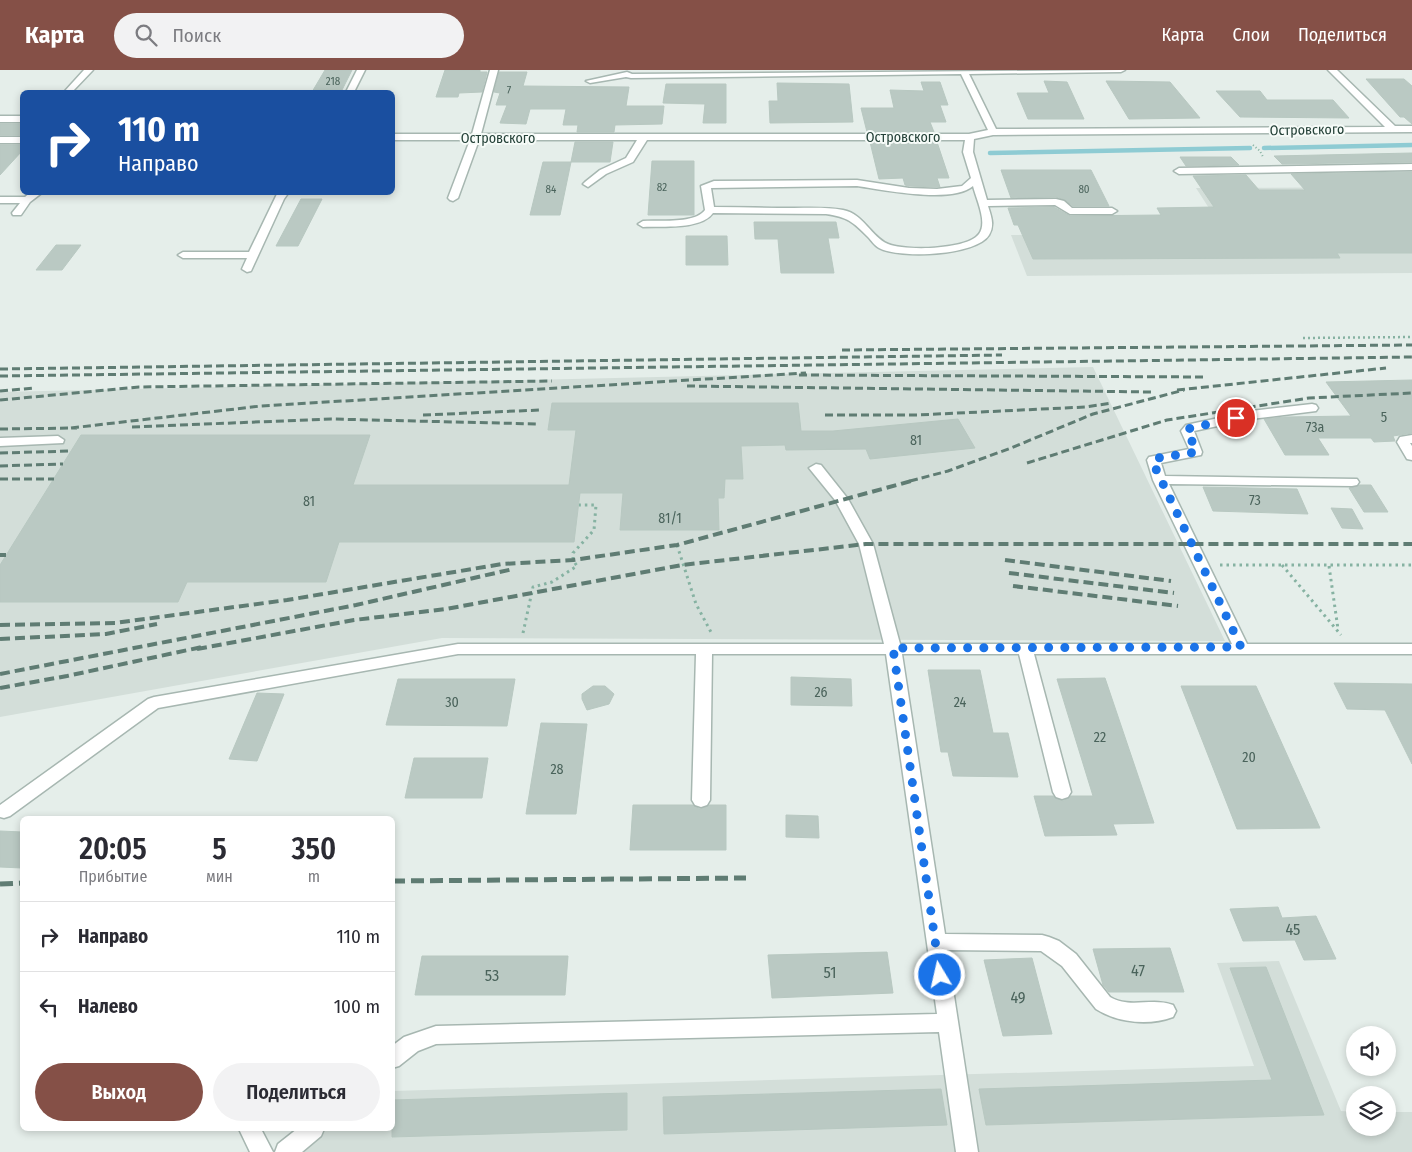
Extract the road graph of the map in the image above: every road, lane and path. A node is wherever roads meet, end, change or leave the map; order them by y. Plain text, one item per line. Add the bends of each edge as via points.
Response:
1 (88, 70) edge
2 (361, 70) edge
3 (494, 70) edge
4 (1121, 70) edge
5 (1332, 70) edge
6 (964, 71) edge
7 (625, 72) edge
8 (590, 81) dead end
9 (70, 90) edge
10 (351, 90) edge
11 (0, 119) edge
12 (20, 119) edge
13 (1393, 129) junction
14 (1412, 129) edge
15 (1223, 131) junction
16 (993, 132) junction
17 (395, 137) edge
18 (969, 137) junction
19 (475, 138) junction
20 (643, 138) junction
21 (0, 140) edge
22 (20, 140) edge
23 (1412, 167) edge
24 (1268, 169) junction
25 (1179, 171) dead end
26 (976, 179) junction
27 (588, 184) dead end
28 (34, 195) edge
29 (282, 195) edge
30 (452, 198) dead end
31 (0, 200) edge
32 (27, 200) junction
33 (983, 203) junction
34 (710, 210) junction
35 (1112, 211) dead end
36 (17, 213) dead end
37 (643, 224) dead end
38 (184, 255) dead end
39 (254, 255) junction
40 (247, 269) dead end
41 (1412, 337) edge
42 (1303, 338) dead end
43 (1312, 408) dead end
44 (1412, 439) edge
45 (58, 440) dead end
46 (0, 442) edge
47 (1412, 456) edge
48 (816, 468) dead end
49 (1160, 480) junction
50 (1352, 482) dead end
51 (578, 505) dead end
52 (677, 545) dead end
53 (1201, 565) junction
54 (1282, 565) junction
55 (1412, 565) edge
56 (1328, 566) junction
57 (1241, 647) junction
58 (712, 648) junction
59 (893, 648) junction
60 (1025, 648) junction
61 (519, 649) junction
62 (1412, 649) edge
63 (1062, 792) dead end
64 (701, 800) dead end
65 (4, 811) dead end
66 (936, 942) junction
67 (1166, 1011) dead end
68 (948, 1024) junction
69 (395, 1057) edge
70 (251, 1131) edge
71 (311, 1131) edge
72 (262, 1152) edge
73 (286, 1152) edge
74 (968, 1152) edge

1 - 9 street
2 - 10 street
3 - 19 street
4 - 6 street
5 - 13 street
6 - 7 street via 631,76
6 - 16 street
7 - 8 street
11 - 12 street
13 - 14 street, Островского
13 - 15 street, Островского
15 - 16 street, Островского
15 - 24 path via 1257,147
16 - 18 street, Островского
17 - 19 street, Островского
18 - 20 street, Островского
18 - 26 street via 968,152
19 - 20 street, Островского
19 - 30 street
20 - 27 street via 630,160 603,172
21 - 22 street
23 - 24 street
24 - 25 street
26 - 33 street
26 - 34 street via 965,188 937,192 857,183 714,184 706,186
28 - 32 street
29 - 39 street
31 - 32 street
32 - 36 street
33 - 34 street via 988,227 979,240 954,248 914,252 883,246 854,218 843,213
33 - 35 street via 1056,202 1070,211
34 - 37 street via 704,219 695,221
38 - 39 street
39 - 40 street
41 - 42 path
43 - 49 street via 1251,415 1190,428 1187,431 1196,452 1154,460
44 - 47 street via 1403,442
45 - 46 street
48 - 59 street via 841,499 866,544
49 - 50 street
49 - 53 street
51 - 61 path via 596,505 594,530 573,553 577,566 552,582 533,587
52 - 58 path
53 - 54 path
53 - 57 street
54 - 56 path
54 - 56 path via 1338,629
55 - 56 path
57 - 60 street
57 - 62 street
58 - 59 street
58 - 61 street
58 - 64 street
59 - 60 street
59 - 66 street
60 - 63 street
61 - 65 street via 458,649 154,703
66 - 67 street via 1042,943 1053,946 1068,958 1110,1008 1126,1013
66 - 68 street
68 - 69 street via 451,1034 423,1038
68 - 74 street
70 - 72 street
71 - 73 street

